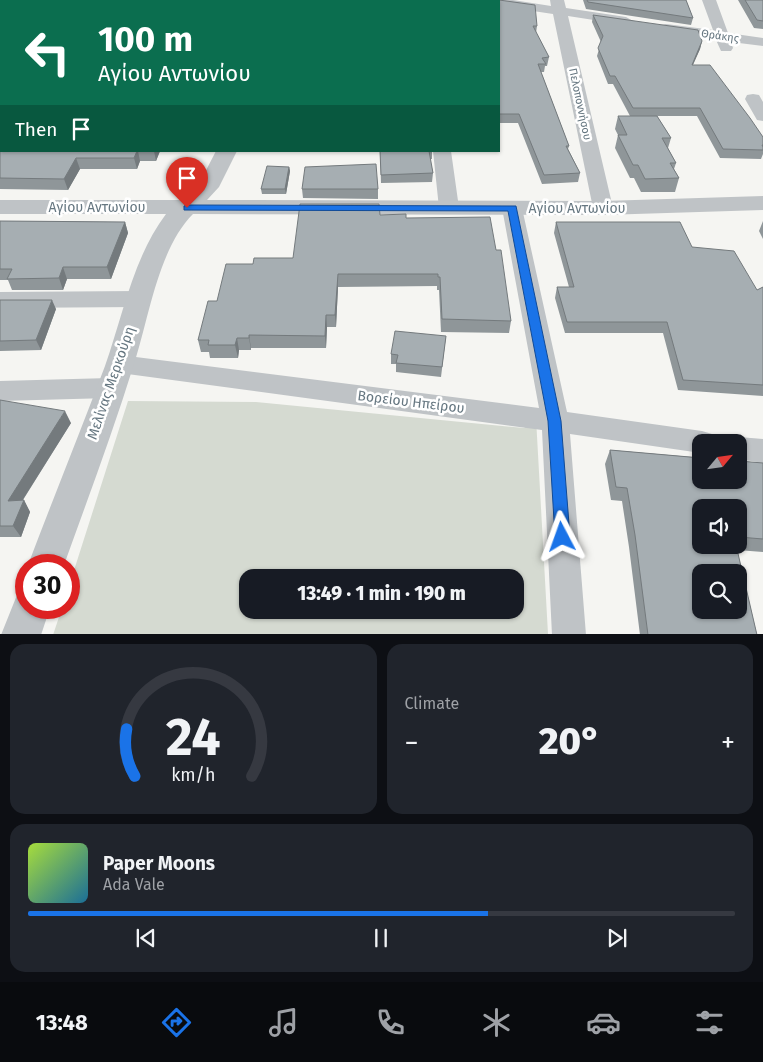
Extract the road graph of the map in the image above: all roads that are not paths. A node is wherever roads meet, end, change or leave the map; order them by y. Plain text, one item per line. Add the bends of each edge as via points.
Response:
1 (709, 0) edge
2 (500, 2) edge
3 (558, 5) edge
4 (763, 42) edge
5 (725, 43) junction
6 (753, 99) dead end
7 (763, 116) edge
8 (226, 152) edge
9 (442, 152) edge
10 (763, 203) edge
11 (0, 207) edge
12 (187, 208) junction
13 (450, 208) junction
14 (512, 208) junction
15 (603, 208) junction
16 (139, 299) junction
17 (0, 300) edge
18 (115, 376) junction
19 (0, 391) edge
20 (555, 421) junction
21 (692, 441) edge
22 (748, 450) edge
23 (763, 452) edge
24 (50, 554) edge
25 (26, 619) edge
26 (21, 634) edge
27 (569, 634) edge

1 - 5 street
2 - 3 street, Θράκης
3 - 5 street, Θράκης
3 - 15 street, Πελοποννήσου
4 - 5 street, Θράκης
6 - 7 street
8 - 12 street, Μελίνας Μερκούρη via 208,187
9 - 13 street
10 - 15 street, Αγίου Αντωνίου
11 - 12 street, Αγίου Αντωνίου
12 - 13 street, Αγίου Αντωνίου
12 - 16 street, Μελίνας Μερκούρη via 162,238
13 - 14 street, Αγίου Αντωνίου
14 - 15 street, Αγίου Αντωνίου
14 - 20 street
16 - 17 street
16 - 18 street, Μελίνας Μερκούρη
18 - 19 street, Βορείου Ηπείρου
18 - 20 street, Βορείου Ηπείρου
18 - 24 street, Μελίνας Μερκούρη
20 - 21 street, Βορείου Ηπείρου
20 - 27 street
22 - 23 street
25 - 26 street

